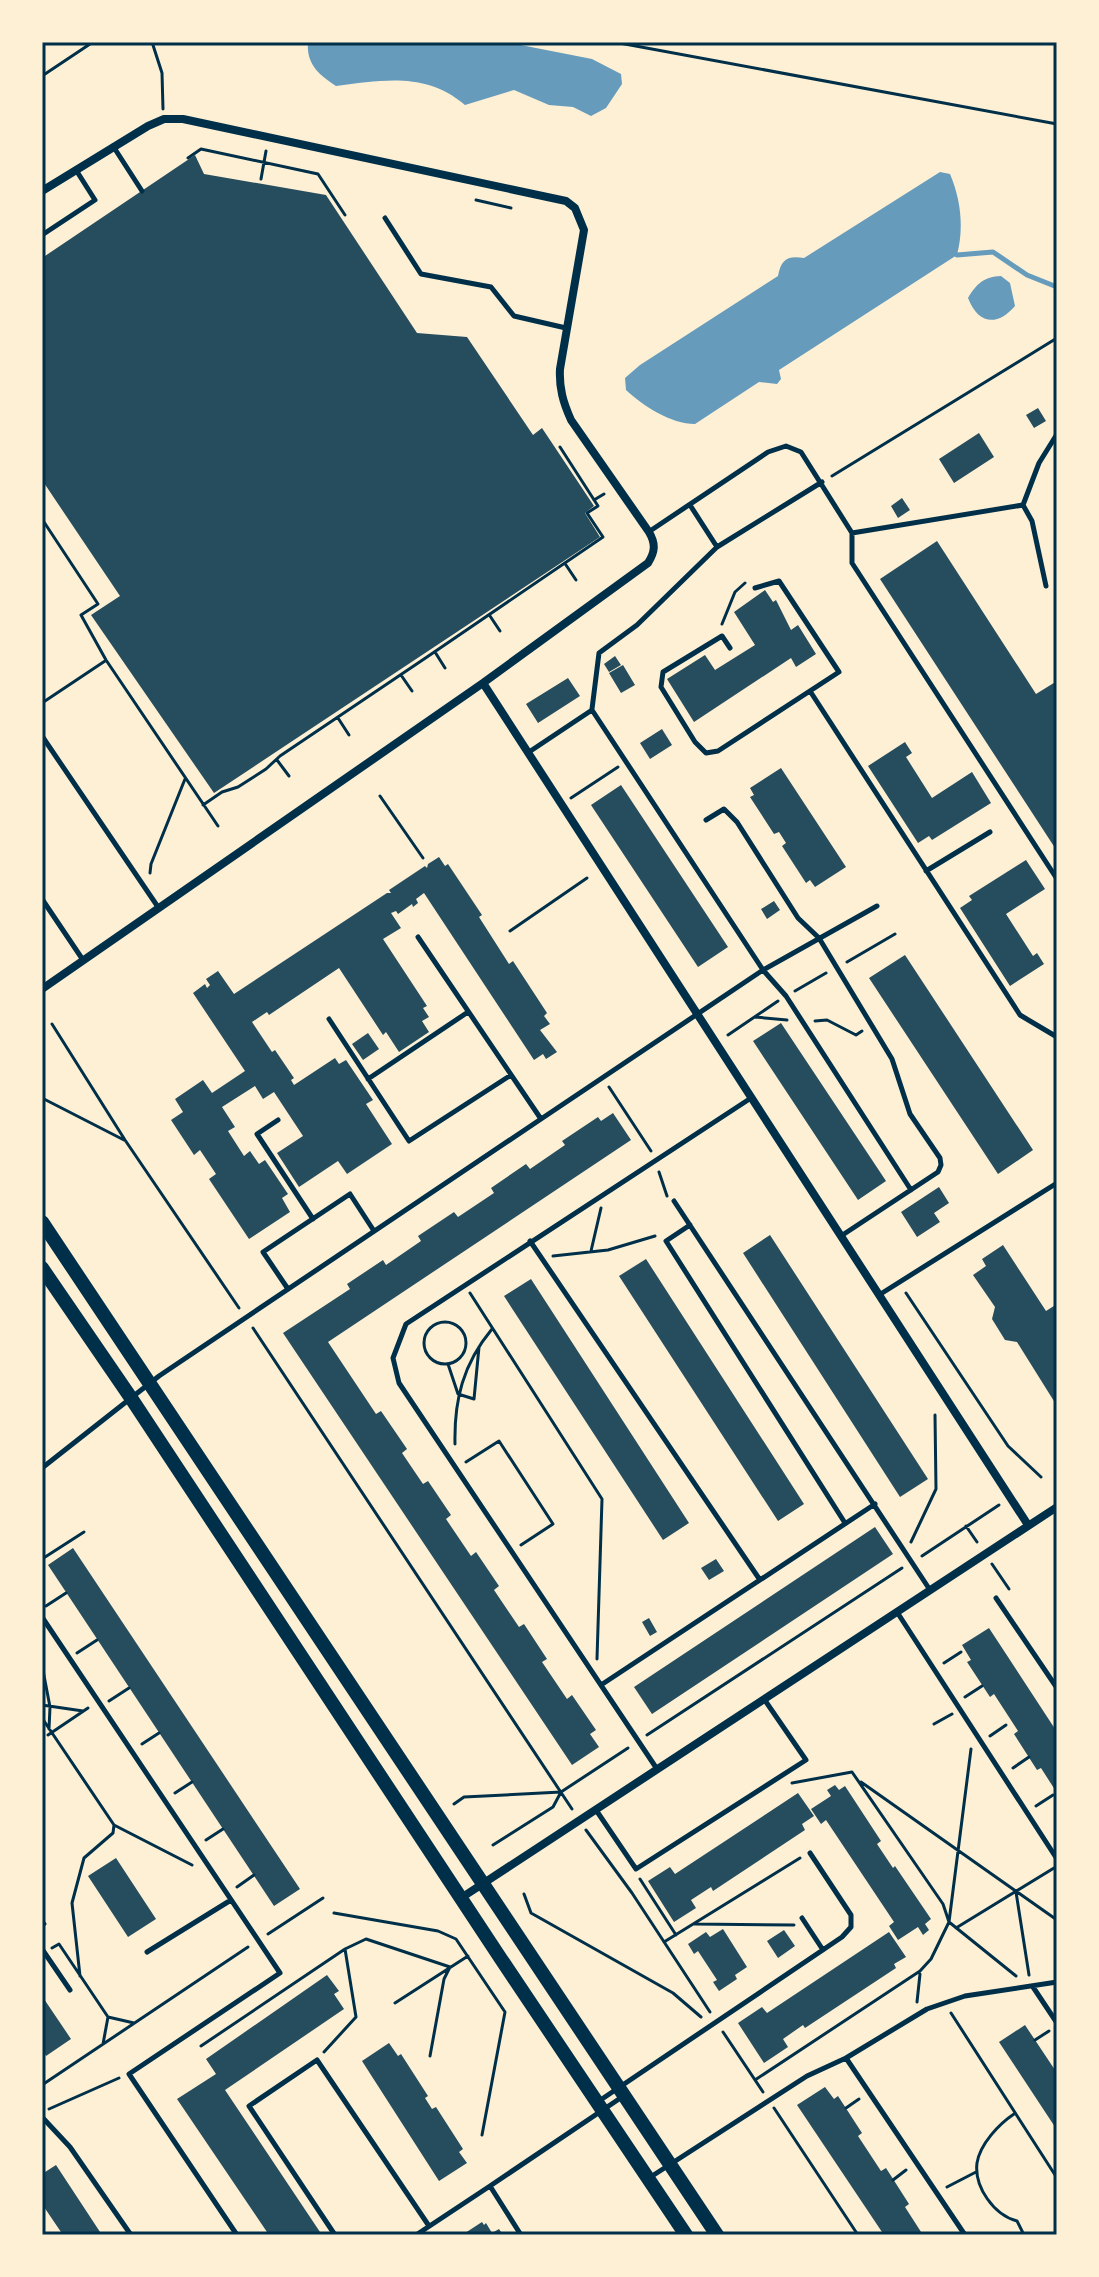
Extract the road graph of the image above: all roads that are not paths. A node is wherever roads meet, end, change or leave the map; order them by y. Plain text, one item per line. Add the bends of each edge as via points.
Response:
1 (113, 146) junction
2 (76, 170) junction
3 (42, 191) edge
4 (142, 191) dead end
5 (385, 218) dead end
6 (42, 235) edge
7 (566, 328) junction
8 (1057, 434) edge
9 (822, 482) junction
10 (690, 505) junction
11 (1023, 505) junction
12 (649, 532) junction
13 (852, 533) junction
14 (717, 547) junction
15 (1046, 586) dead end
16 (755, 588) dead end
17 (730, 648) dead end
18 (483, 683) junction
19 (810, 691) junction
20 (592, 710) junction
21 (42, 736) edge
22 (528, 753) junction
23 (706, 820) dead end
24 (990, 832) dead end
25 (926, 871) junction
26 (1057, 879) edge
27 (42, 899) edge
28 (877, 906) dead end
29 (159, 908) junction
30 (418, 937) dead end
31 (819, 938) junction
32 (84, 960) junction
33 (763, 970) junction
34 (42, 989) edge
35 (468, 1012) junction
36 (697, 1014) junction
37 (329, 1019) dead end
38 (1057, 1037) edge
39 (511, 1075) junction
40 (368, 1079) junction
41 (751, 1098) junction
42 (541, 1119) junction
43 (278, 1120) dead end
44 (1057, 1183) edge
45 (911, 1190) junction
46 (674, 1201) road end
47 (313, 1219) junction
48 (42, 1222) edge
49 (690, 1225) junction
50 (374, 1231) junction
51 (841, 1236) junction
52 (530, 1241) junction
53 (42, 1268) edge
54 (288, 1289) junction
55 (879, 1295) junction
56 (150, 1383) junction
57 (131, 1398) junction
58 (42, 1468) edge
59 (875, 1504) junction
60 (1057, 1507) edge
61 (845, 1523) junction
62 (1028, 1525) junction
63 (760, 1580) junction
64 (930, 1590) junction
65 (996, 1598) dead end
66 (897, 1612) junction
67 (42, 1617) edge
68 (601, 1685) junction
69 (1057, 1688) edge
70 (764, 1699) junction
71 (658, 1770) junction
72 (596, 1810) junction
73 (810, 1853) road end
74 (1057, 1859) edge
75 (483, 1884) junction
76 (461, 1898) junction
77 (231, 1900) junction
78 (804, 1921) road end
79 (45, 1950) edge
80 (823, 1950) junction
81 (147, 1952) dead end
82 (1057, 1982) edge
83 (1032, 1986) junction
84 (70, 1990) dead end
85 (1057, 2024) edge
86 (846, 2058) junction
87 (621, 2092) junction
88 (601, 2106) junction
89 (42, 2115) edge
90 (670, 2164) junction
91 (648, 2178) junction
92 (490, 2186) junction
93 (429, 2226) junction
94 (131, 2235) edge
95 (237, 2235) edge
96 (335, 2235) edge
97 (416, 2235) edge
98 (521, 2235) edge
99 (686, 2235) edge
100 (717, 2235) edge
101 (965, 2235) edge

1 - 2 street
1 - 4 lane
1 - 7 street via 164,119 183,119 566,201 584,230
2 - 3 street
2 - 6 lane via 95,200
5 - 7 lane via 421,274 491,287 514,316
7 - 12 street via 559,386 563,404
8 - 11 lane
9 - 10 lane via 801,452 786,446 768,452
9 - 13 lane
9 - 14 lane
10 - 12 lane
10 - 14 lane
11 - 13 lane
11 - 15 lane via 1032,521
12 - 18 street via 655,553 648,563
13 - 26 lane via 852,563
14 - 20 lane via 637,625 599,653
16 - 19 lane via 779,581 839,672
17 - 19 lane via 722,636 663,672 661,687 706,753 718,751
18 - 22 street
18 - 29 street
19 - 25 lane
20 - 22 lane
20 - 33 lane
21 - 29 lane
22 - 36 street
23 - 31 lane via 724,809 731,816 798,918
24 - 25 lane
25 - 38 lane via 1020,1015
27 - 32 lane
28 - 31 lane
29 - 32 street
30 - 35 lane
31 - 33 lane
31 - 45 lane via 892,1059 910,1114 940,1158 938,1172
32 - 34 street
33 - 36 lane
33 - 45 lane via 786,996
35 - 39 lane
35 - 40 lane
36 - 41 street
36 - 42 lane
37 - 40 lane
39 - 40 lane via 409,1141
39 - 42 lane
41 - 51 street
41 - 52 lane
42 - 50 lane
43 - 47 lane via 257,1134
44 - 55 lane
45 - 51 lane
46 - 49 lane
47 - 50 lane via 350,1194
47 - 54 lane via 263,1252
48 - 56 main road
49 - 59 lane
49 - 61 lane via 666,1241
50 - 54 lane
51 - 55 street
52 - 63 lane
52 - 68 lane via 406,1324 393,1358 399,1383
53 - 57 main road
54 - 56 lane
55 - 62 street
56 - 57 lane
56 - 75 main road
57 - 58 lane
57 - 76 main road
59 - 61 lane
59 - 64 lane
60 - 62 street
61 - 63 lane
62 - 64 street
63 - 68 lane
64 - 66 street
65 - 69 lane
66 - 70 street
66 - 74 lane
67 - 77 lane
68 - 71 lane
70 - 71 street
70 - 72 lane via 806,1760 636,1869
71 - 72 street
72 - 75 street
73 - 80 lane via 851,1915 851,1927
75 - 76 street
75 - 87 main road
76 - 88 main road
77 - 81 lane
77 - 95 lane via 280,1973 129,2074
78 - 80 lane
79 - 84 lane
80 - 87 lane
82 - 83 lane
83 - 85 lane
83 - 86 lane via 946,2001
86 - 90 lane via 807,2076
86 - 101 lane
87 - 88 lane
87 - 90 main road
88 - 91 main road
88 - 92 lane
89 - 94 lane
90 - 91 lane
90 - 100 main road
91 - 99 main road
92 - 93 lane
92 - 98 lane
93 - 96 lane via 317,2060 249,2106
93 - 97 lane

